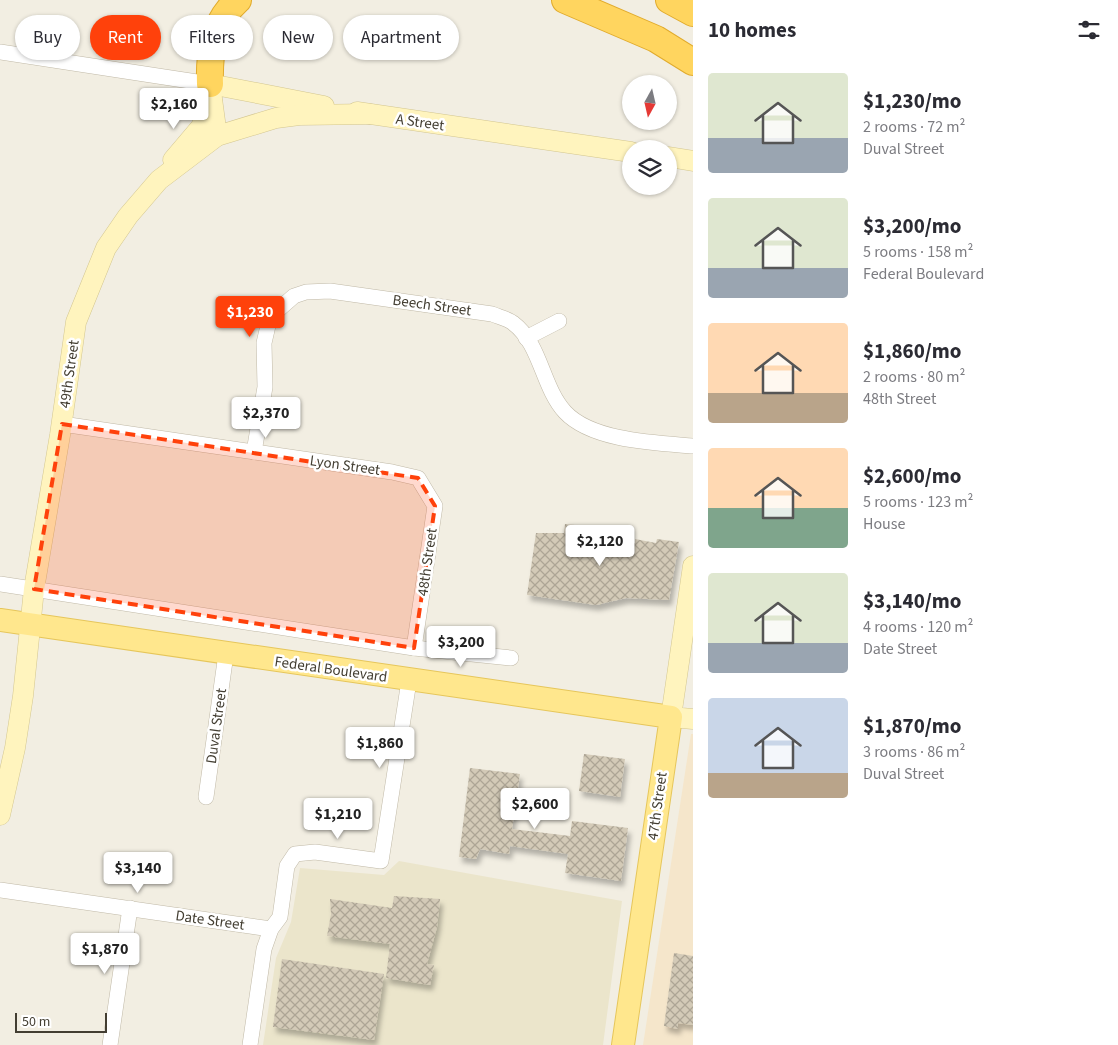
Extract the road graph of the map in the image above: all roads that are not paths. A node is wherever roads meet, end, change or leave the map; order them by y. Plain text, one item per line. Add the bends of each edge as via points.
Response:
1 (238, 0) edge
2 (669, 0) edge
3 (560, 1) edge
4 (693, 13) edge
5 (0, 52) edge
6 (693, 62) edge
7 (211, 92) junction
8 (370, 114) junction
9 (217, 136) junction
10 (622, 151) edge
11 (677, 158) edge
12 (693, 161) edge
13 (168, 173) junction
14 (559, 321) dead end
15 (526, 338) junction
16 (62, 424) junction
17 (693, 446) edge
18 (254, 452) junction
19 (435, 506) joint
20 (693, 566) edge
21 (0, 584) edge
22 (34, 589) junction
23 (0, 620) edge
24 (31, 625) junction
25 (414, 648) junction
26 (226, 654) junction
27 (511, 658) dead end
28 (409, 681) junction
29 (671, 717) junction
30 (693, 719) edge
31 (206, 797) dead end
32 (0, 815) edge
33 (0, 890) edge
34 (130, 908) junction
35 (272, 929) junction
36 (110, 1045) edge
37 (250, 1045) edge
38 (623, 1045) edge

1 - 7 highway via 227,9 218,27 210,58
2 - 4 highway
3 - 6 highway via 656,39
5 - 7 street, A Street
7 - 8 street, A Street
7 - 9 street
7 - 13 street via 201,127 175,155
8 - 9 street, 49th Street via 276,118
8 - 10 street, A Street
9 - 13 street, 49th Street
11 - 12 street
13 - 16 street, 49th Street via 128,216 106,248 93,278 76,322
14 - 15 street
15 - 17 street, Beech Street via 547,385 566,412 585,426 613,436
15 - 18 street, Beech Street via 513,323 492,314 330,291 294,296 270,316 264,343 265,387
16 - 18 street, Lyon Street
16 - 22 street, 49th Street
18 - 19 street, Lyon Street via 409,475 418,478
19 - 25 street, 48th Street
20 - 29 street, 47th Street
21 - 22 street
22 - 24 street, 49th Street
22 - 25 street
23 - 24 main road, Federal Boulevard
24 - 26 main road, Federal Boulevard
24 - 32 street, 49th Street via 15,748
25 - 27 street
26 - 28 main road, Federal Boulevard
26 - 31 street, Duval Street
28 - 29 main road, Federal Boulevard
28 - 35 street via 381,861 316,852 294,854 287,866 280,917
29 - 30 street, Federal Boulevard
29 - 38 main road, 47th Street
33 - 34 street, Date Street
34 - 35 street, Date Street
34 - 36 street
35 - 37 street via 264,949

